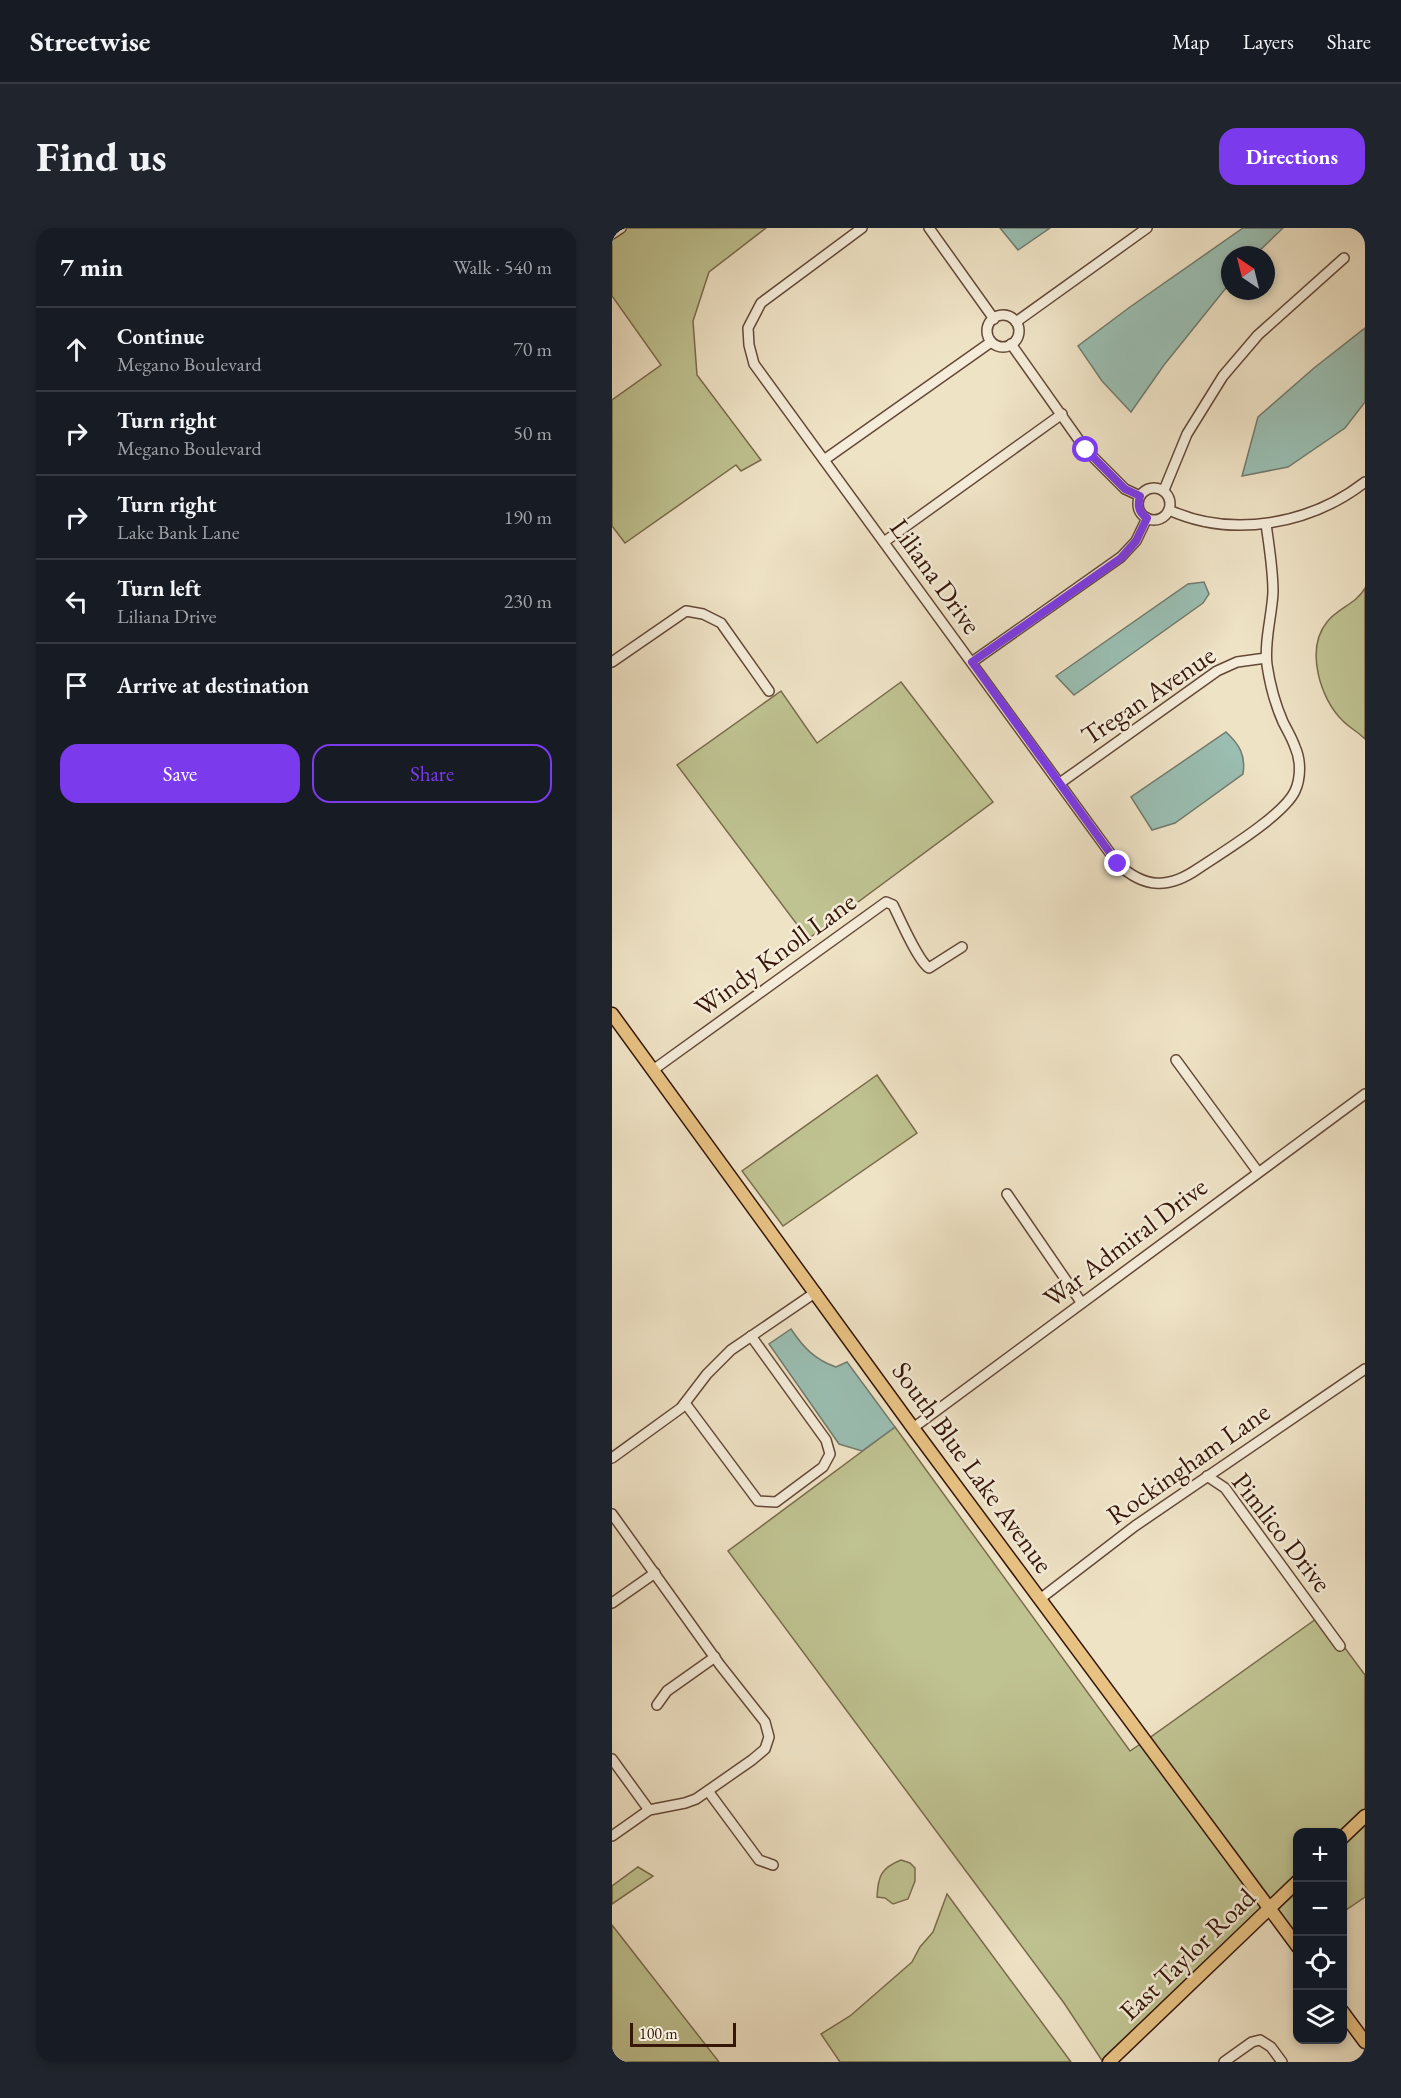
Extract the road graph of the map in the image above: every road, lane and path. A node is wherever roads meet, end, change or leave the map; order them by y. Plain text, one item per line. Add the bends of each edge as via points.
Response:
1 (621, 228) edge
2 (862, 228) edge
3 (929, 228) edge
4 (1147, 228) edge
5 (612, 234) edge
6 (1344, 258) dead end
7 (994, 319) junction
8 (1016, 322) junction
9 (991, 342) junction
10 (1011, 344) junction
11 (1062, 414) junction
12 (824, 460) junction
13 (1365, 482) edge
14 (1164, 490) junction
15 (1140, 496) junction
16 (1169, 510) junction
17 (1147, 518) junction
18 (1266, 524) junction
19 (884, 542) junction
20 (1266, 658) junction
21 (612, 662) edge
22 (972, 662) junction
23 (769, 691) dead end
24 (1060, 783) junction
25 (962, 947) dead end
26 (612, 1014) edge
27 (1176, 1060) dead end
28 (653, 1070) junction
29 (1365, 1094) edge
30 (1257, 1172) junction
31 (1007, 1194) dead end
32 (816, 1292) junction
33 (1081, 1302) junction
34 (751, 1336) junction
35 (1365, 1369) edge
36 (685, 1402) junction
37 (913, 1428) junction
38 (612, 1458) edge
39 (1207, 1476) junction
40 (612, 1514) edge
41 (655, 1573) junction
42 (1040, 1599) junction
43 (612, 1603) edge
44 (1340, 1646) dead end
45 (715, 1657) junction
46 (657, 1706) dead end
47 (612, 1759) edge
48 (708, 1791) junction
49 (649, 1810) junction
50 (1365, 1816) edge
51 (1347, 1833) edge
52 (612, 1836) edge
53 (773, 1865) dead end
54 (1297, 1882) edge
55 (1270, 1908) junction
56 (1293, 1940) edge
57 (1347, 2017) edge
58 (1365, 2042) edge
59 (1109, 2062) edge
60 (1224, 2062) edge
61 (1282, 2062) edge

1 - 5 street
2 - 12 street, Liliana Drive via 761,303 748,328 754,364
3 - 7 street
4 - 8 street
6 - 14 street via 1258,335 1223,376 1187,434
7 - 8 street via 1006,316
7 - 9 street via 987,328
8 - 10 street via 1018,336
9 - 10 street via 1001,347
9 - 12 street
10 - 11 street
11 - 15 street via 1086,450 1125,489
11 - 19 street
12 - 19 street, Liliana Drive
13 - 18 street via 1318,510
14 - 15 street via 1153,487
14 - 16 street via 1170,499
15 - 17 street via 1138,507
16 - 17 street via 1157,520
16 - 18 street via 1208,522
17 - 22 street via 1136,541 1121,558
18 - 20 street, Liliana Drive via 1273,593
19 - 22 street, Liliana Drive
20 - 24 street, Tregan Avenue via 1237,662 1217,671
20 - 24 street, Liliana Drive via 1275,703 1298,755 1300,776 1295,792 1276,814 1191,874 1173,882 1154,884 1129,874
21 - 23 street via 686,611 703,614 721,624
22 - 24 street, Liliana Drive
25 - 28 street, Windy Knoll Lane via 929,968 893,905 886,902
26 - 28 main road, South Blue Lake Avenue
27 - 30 street
28 - 32 main road, South Blue Lake Avenue
29 - 30 street, War Admiral Drive
30 - 33 street, War Admiral Drive
31 - 33 street
32 - 34 street
32 - 37 main road, South Blue Lake Avenue
33 - 37 street, War Admiral Drive
34 - 36 street via 731,1350
34 - 36 street via 826,1440 830,1454 823,1467 776,1502 758,1501
35 - 39 street, Rockingham Lane
36 - 38 street
37 - 42 main road, South Blue Lake Avenue
39 - 42 street, Rockingham Lane via 1119,1537
39 - 44 street, Pimlico Drive via 1226,1488
40 - 41 street
41 - 43 street
41 - 45 street
42 - 55 main road, South Blue Lake Avenue
45 - 46 street via 667,1691
45 - 48 street via 765,1722 769,1737 765,1749
47 - 49 street
48 - 49 street via 685,1803
48 - 53 street via 759,1860
49 - 52 street
50 - 51 main road
54 - 55 main road, East Taylor Road
55 - 56 main road, South Blue Lake Avenue
55 - 59 main road, East Taylor Road
57 - 58 main road
60 - 61 street via 1260,2040

